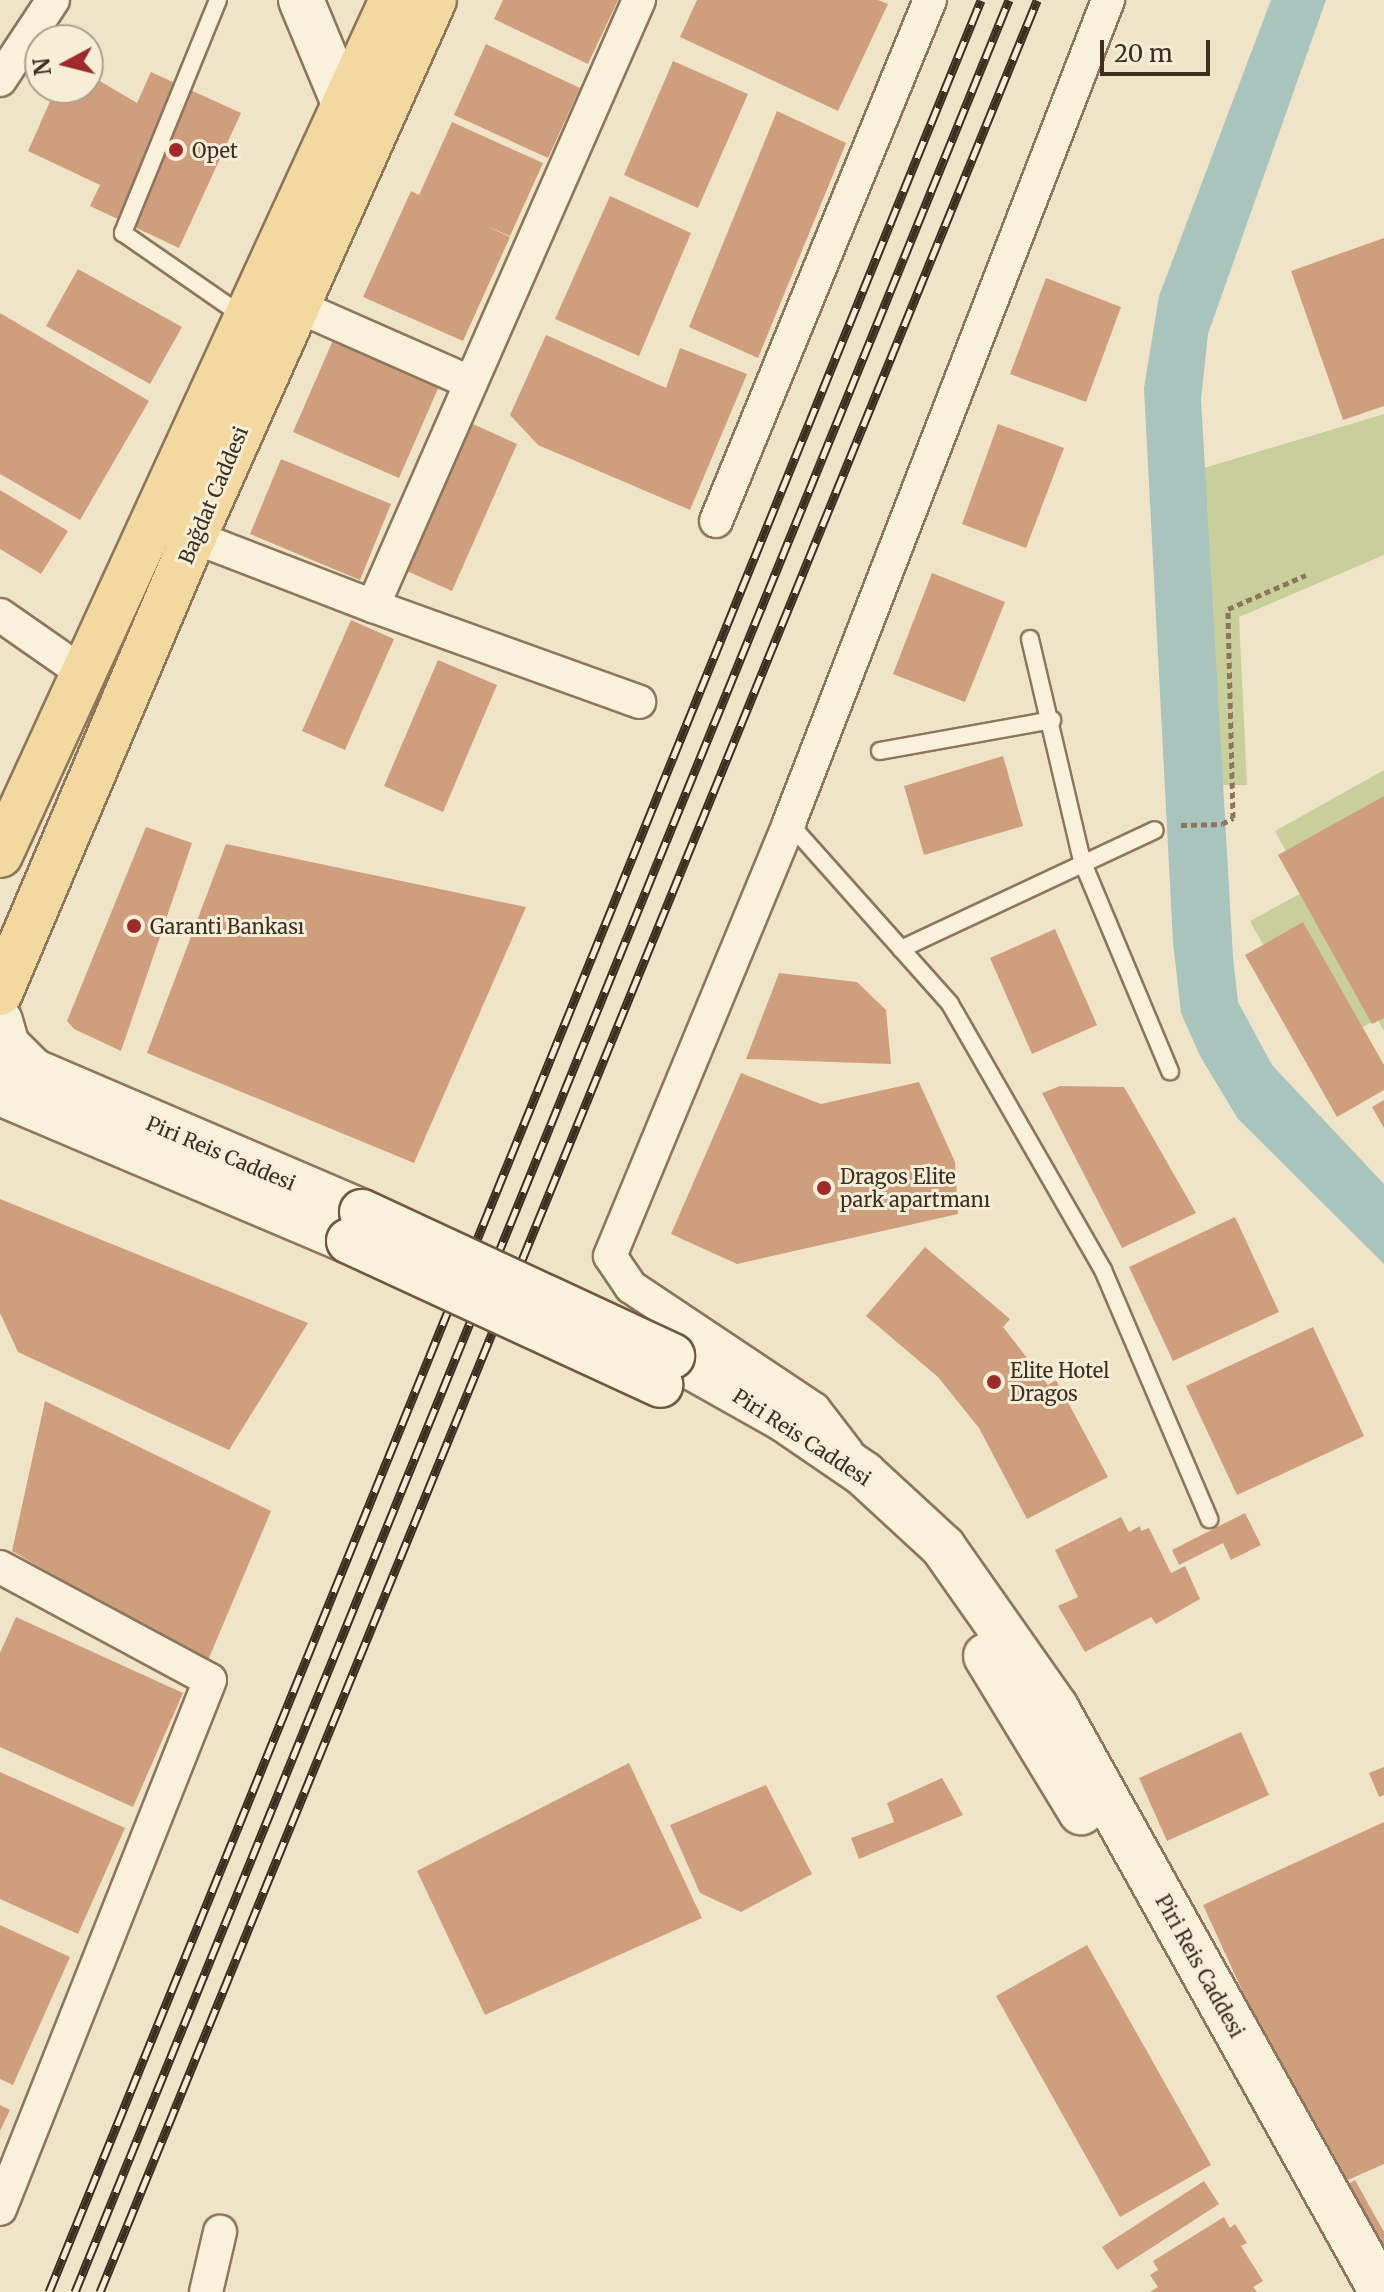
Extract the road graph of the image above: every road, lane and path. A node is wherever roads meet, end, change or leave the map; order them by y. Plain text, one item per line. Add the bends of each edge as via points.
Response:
1 (218, 0) edge
2 (301, 0) edge
3 (392, 0) edge
4 (434, 0) edge
5 (639, 0) edge
6 (930, 0) edge
7 (1108, 0) edge
8 (39, 5) edge
9 (0, 80) edge
10 (343, 101) junction
11 (295, 305) junction
12 (244, 317) junction
13 (467, 381) junction
14 (716, 521) dead end
15 (194, 537) junction
16 (1306, 575) dead end
17 (373, 606) junction
18 (0, 615) edge
19 (1030, 639) dead end
20 (83, 673) junction
21 (639, 702) dead end
22 (1052, 720) junction
23 (880, 751) dead end
24 (789, 823) junction
25 (1160, 828) joint
26 (0, 855) edge
27 (1082, 861) junction
28 (901, 949) junction
29 (0, 993) edge
30 (0, 1021) edge
31 (1170, 1071) dead end
32 (11, 1076) edge
33 (666, 1370) junction
34 (864, 1474) junction
35 (1209, 1519) dead end
36 (0, 1567) edge
37 (0, 2209) edge
38 (220, 2232) dead end
39 (206, 2292) edge
40 (1349, 2292) edge
41 (1382, 2292) edge

1 - 12 lane via 123,233
2 - 10 main road
3 - 10 main road
4 - 11 main road, Bağdat Caddesi
5 - 13 street
6 - 14 street
7 - 24 street
8 - 9 street
10 - 12 main road
11 - 13 street
11 - 15 main road, Bağdat Caddesi
12 - 20 main road
13 - 17 street
15 - 17 street
15 - 29 main road, Bağdat Caddesi
16 - 25 path via 1228,609 1233,818 1222,824
17 - 21 street
18 - 20 street
19 - 22 lane
20 - 26 main road
22 - 23 lane
22 - 27 lane
24 - 28 lane
24 - 34 street via 610,1256 631,1287 814,1409
25 - 27 lane
27 - 28 lane
27 - 31 lane
28 - 35 lane via 950,1004 1103,1270
30 - 32 main road
32 - 33 main road, Piri Reis Caddesi, bridge via 356,1226
33 - 34 main road, Piri Reis Caddesi via 784,1419
33 - 40 main road, Piri Reis Caddesi via 854,1502 920,1566 989,1659 1069,1791
34 - 41 main road, Piri Reis Caddesi via 943,1547 1056,1708
36 - 37 street via 210,1680
38 - 39 street

